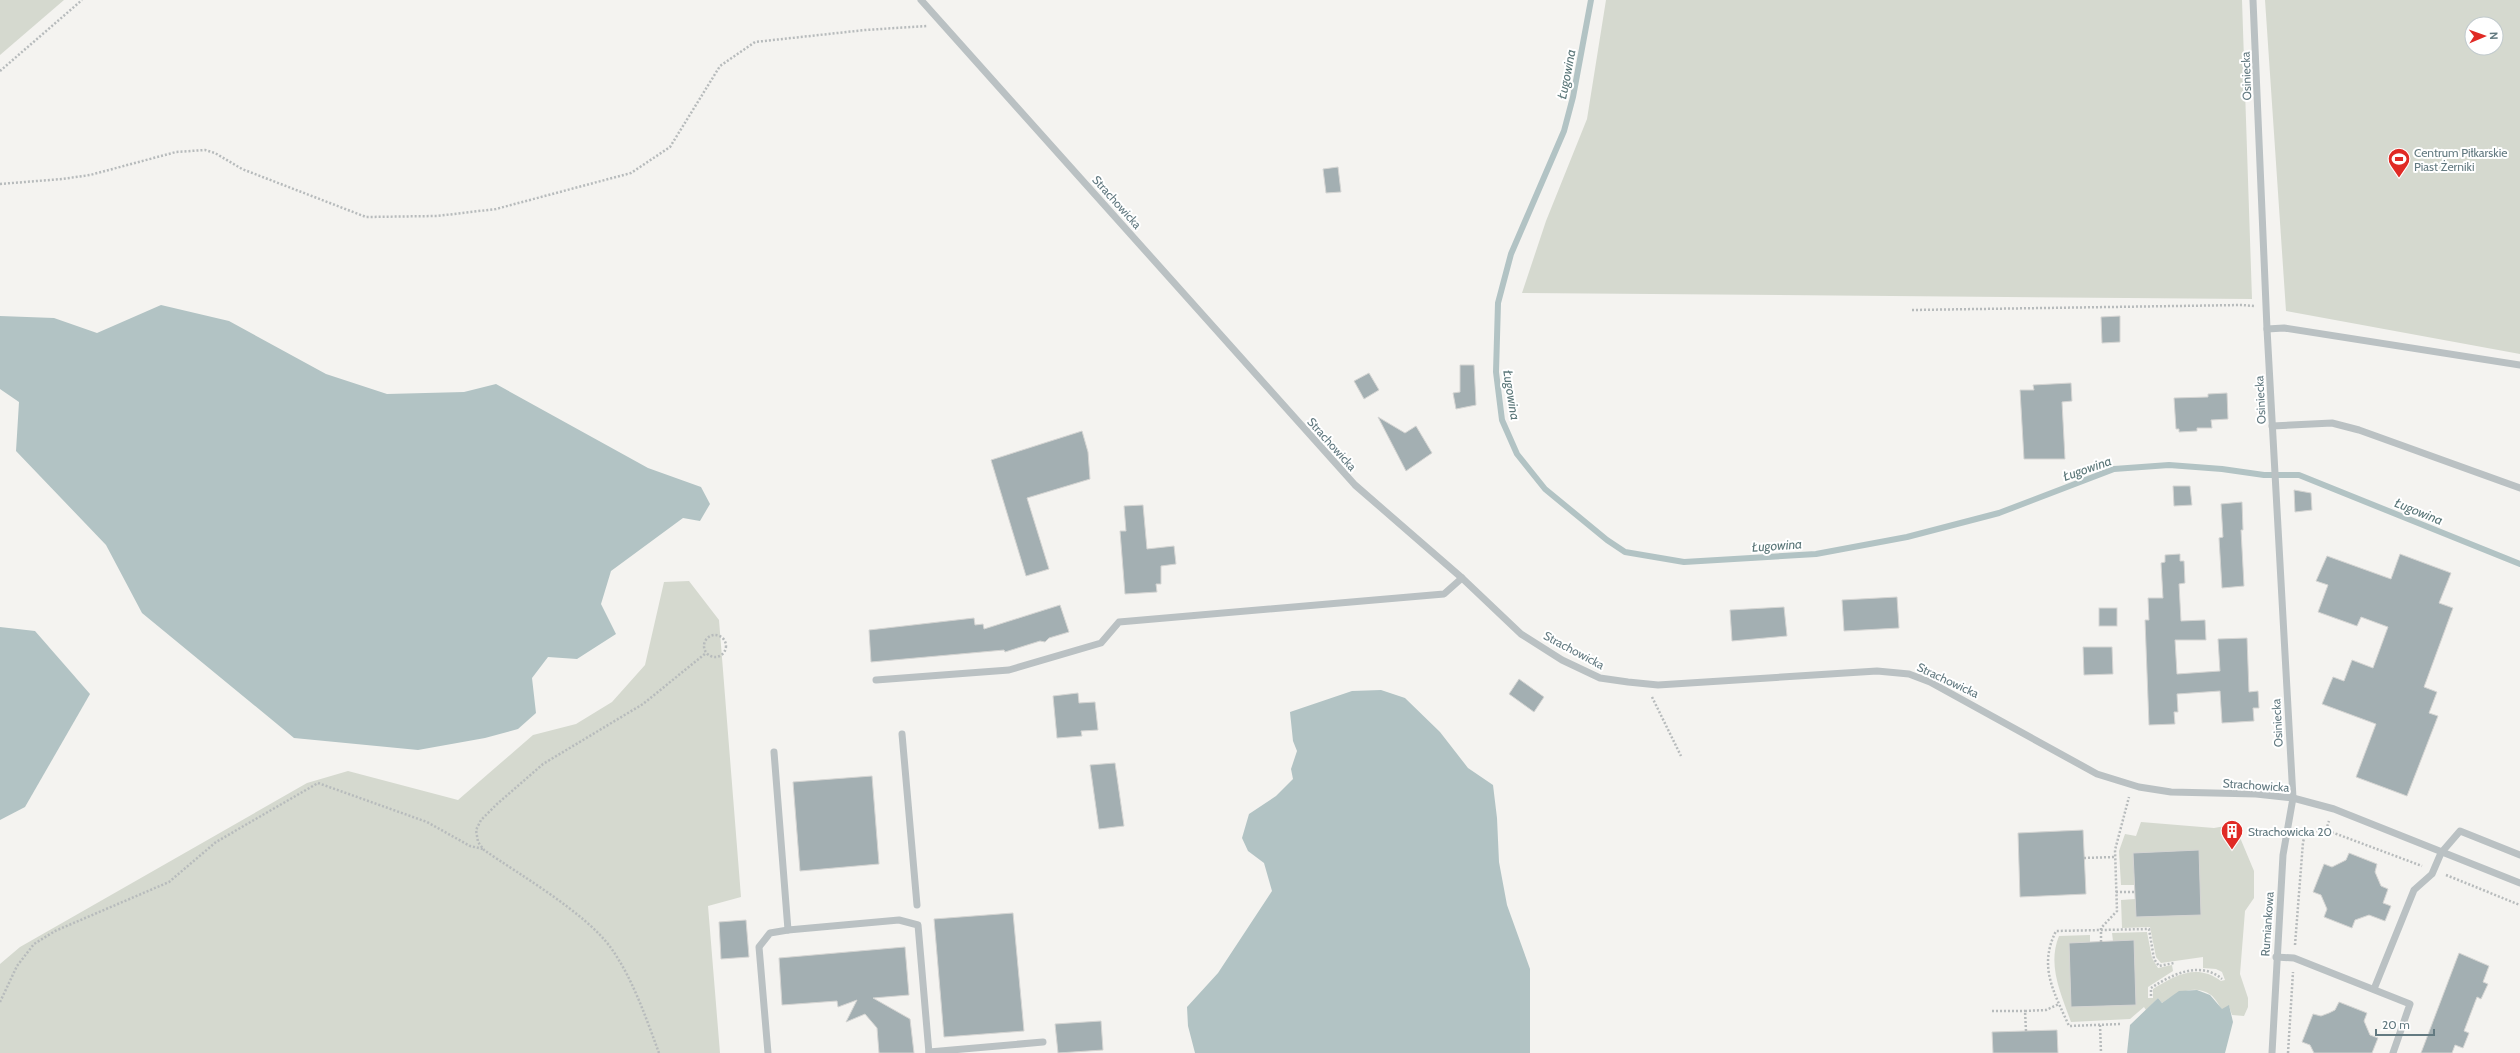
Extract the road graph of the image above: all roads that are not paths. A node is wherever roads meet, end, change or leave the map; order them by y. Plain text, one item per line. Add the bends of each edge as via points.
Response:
1 (921, 0) edge
2 (2253, 0) edge
3 (2267, 328) junction
4 (2520, 365) edge
5 (2272, 426) junction
6 (2520, 488) edge
7 (1462, 578) junction
8 (876, 680) dead end
9 (902, 734) dead end
10 (774, 752) dead end
11 (2293, 798) junction
12 (2441, 853) junction
13 (2520, 855) edge
14 (2520, 883) edge
15 (917, 906) dead end
16 (788, 930) junction
17 (2276, 957) junction
18 (2374, 989) junction
19 (1043, 1042) dead end
20 (929, 1052) edge
21 (768, 1053) edge
22 (2272, 1053) edge
23 (2393, 1053) edge

1 - 7 street, Strachowicka via 1355,486
2 - 3 street, Osiniecka
3 - 4 street via 2284,328
3 - 5 street, Osiniecka
5 - 6 street via 2332,423 2359,430
5 - 11 street, Osiniecka
7 - 8 street via 1444,594 1119,622 1102,643 1008,670
7 - 11 street, Strachowicka via 1521,634 1562,660 1600,678 1650,684 1877,670 1909,674 1984,710 2097,774 2132,785 2171,792 2256,794
9 - 15 street
10 - 16 street
11 - 12 street, Strachowicka via 2334,809
11 - 17 street, Rumiankowa via 2284,838
12 - 13 street via 2460,831
12 - 14 street, Strachowicka
12 - 18 street via 2433,870 2414,890
16 - 20 street via 898,920 918,924
16 - 21 street via 770,933 759,947
17 - 18 street via 2294,958
17 - 22 street, Rumiankowa
18 - 23 street via 2410,1004
19 - 20 street

